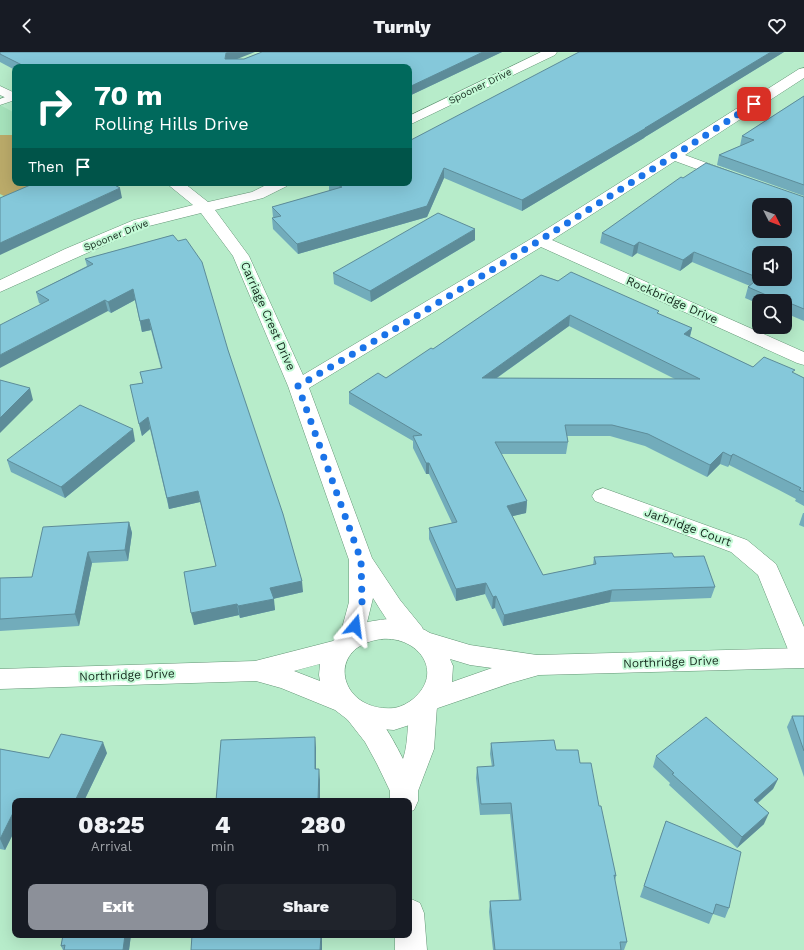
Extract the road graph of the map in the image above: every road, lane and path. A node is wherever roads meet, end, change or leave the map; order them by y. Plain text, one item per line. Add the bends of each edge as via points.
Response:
1 (551, 52) edge
2 (804, 72) edge
3 (782, 86) junction
4 (0, 90) edge
5 (800, 92) dead end
6 (12, 96) edge
7 (12, 98) edge
8 (0, 102) edge
9 (412, 120) edge
10 (674, 156) junction
11 (746, 182) edge
12 (178, 186) edge
13 (276, 186) edge
14 (204, 207) junction
15 (540, 241) junction
16 (0, 287) edge
17 (804, 359) edge
18 (298, 386) junction
19 (603, 496) dead end
20 (361, 560) junction
21 (420, 638) junction
22 (346, 644) junction
23 (804, 658) edge
24 (537, 665) junction
25 (255, 671) junction
26 (0, 679) edge
27 (428, 703) junction
28 (349, 706) junction
29 (404, 796) edge
30 (410, 938) edge
31 (411, 950) edge

1 - 9 street, Spooner Drive
2 - 3 street
3 - 5 street
3 - 10 street
4 - 6 street
7 - 8 lane
10 - 11 street
10 - 15 street
12 - 14 street, Carriage Crest Drive
13 - 14 street, Spooner Drive via 257,195
14 - 16 street, Spooner Drive via 140,223
14 - 18 street, Carriage Crest Drive via 242,256
15 - 17 street, Rockbridge Drive
15 - 18 street
18 - 20 street, Carriage Crest Drive
19 - 23 street, Jarbridge Court via 739,546 768,570
20 - 21 street, Carriage Crest Drive via 391,607
20 - 22 street, Carriage Crest Drive via 362,602
21 - 22 street via 394,629 375,630 362,633
21 - 24 street, Northridge Drive via 470,655
21 - 27 street via 435,651 442,676
22 - 25 street, Northridge Drive
22 - 28 street via 333,661 331,675 333,688
23 - 24 street, Northridge Drive
24 - 27 street, Northridge Drive
25 - 26 street, Northridge Drive
25 - 28 street, Northridge Drive via 286,679
27 - 28 street via 412,713 384,718 369,716
27 - 29 street via 420,749
28 - 29 street via 375,734 388,757
30 - 31 street

